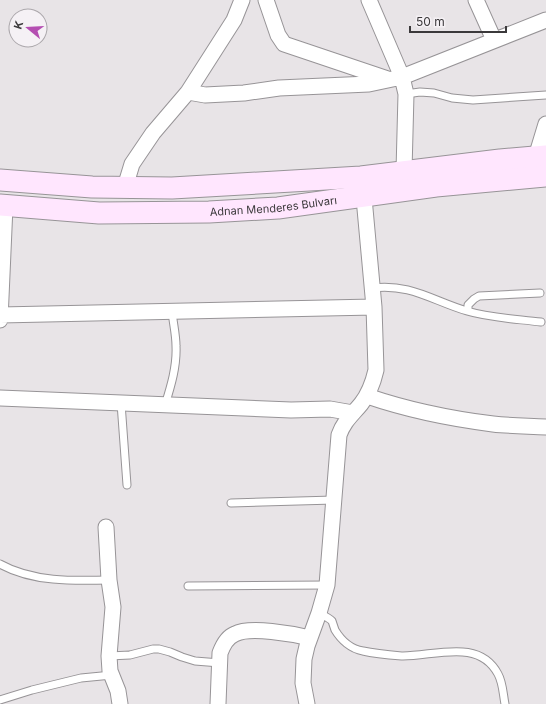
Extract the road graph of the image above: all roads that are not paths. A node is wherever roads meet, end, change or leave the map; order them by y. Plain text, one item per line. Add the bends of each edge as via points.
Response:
1 (242, 0) edge
2 (266, 0) edge
3 (368, 0) edge
4 (476, 0) edge
5 (546, 20) edge
6 (494, 40) junction
7 (395, 78) junction
8 (188, 92) junction
9 (406, 94) junction
10 (546, 95) edge
11 (546, 124) edge
12 (541, 156) edge
13 (404, 171) junction
14 (546, 176) edge
15 (0, 180) edge
16 (363, 186) junction
17 (125, 187) junction
18 (3, 206) edge
19 (1, 281) edge
20 (372, 288) junction
21 (540, 293) dead end
22 (374, 307) junction
23 (172, 311) junction
24 (468, 311) junction
25 (0, 315) edge
26 (0, 320) edge
27 (541, 322) dead end
28 (367, 396) junction
29 (0, 398) edge
30 (121, 403) junction
31 (165, 404) junction
32 (353, 413) junction
33 (546, 427) edge
34 (127, 485) dead end
35 (334, 500) junction
36 (232, 503) dead end
37 (106, 527) dead end
38 (0, 564) edge
39 (109, 580) junction
40 (327, 585) junction
41 (188, 586) dead end
42 (319, 613) junction
43 (310, 638) junction
44 (109, 656) junction
45 (220, 663) junction
46 (112, 675) junction
47 (0, 700) edge
48 (120, 704) edge
49 (218, 704) edge
50 (307, 704) edge
51 (505, 704) edge

1 - 8 street via 234,20
2 - 7 street via 284,44
3 - 7 street
4 - 6 street
5 - 6 street
6 - 7 street
7 - 8 street via 368,84 279,88 244,93 205,95
7 - 9 street
8 - 17 street via 153,133 132,164
9 - 10 lane via 434,93 473,100
9 - 13 street
11 - 12 street
12 - 13 main road, Adnan Menderes Bulvarı
13 - 16 main road, Adnan Menderes Bulvarı
14 - 16 main road, Adnan Menderes Bulvarı via 436,186
15 - 17 main road, Adnan Menderes Bulvarı
16 - 17 main road, Adnan Menderes Bulvarı
16 - 18 main road, Adnan Menderes Bulvarı via 278,208 209,212 99,213
16 - 20 street
18 - 19 street
19 - 25 street
20 - 22 street
20 - 24 lane via 386,286 410,290
21 - 24 lane via 479,296 468,305
22 - 23 street
22 - 28 street via 376,370
23 - 25 street
23 - 31 lane via 175,361
24 - 27 lane
25 - 26 street
28 - 32 street
28 - 33 street via 467,420
29 - 30 street
30 - 31 street
30 - 34 lane
31 - 32 street via 291,410 330,409
32 - 35 street via 339,435
35 - 36 lane
35 - 40 street
37 - 39 street
38 - 39 lane via 26,574 72,581
39 - 44 street via 113,607
40 - 41 lane
40 - 42 street
42 - 43 street
42 - 51 lane via 331,620 344,642 363,651 403,656 463,651 480,656 498,674
43 - 45 street via 288,633 241,631 226,641 220,653
43 - 50 street via 303,671
44 - 45 lane via 159,649 195,662
44 - 46 street
45 - 49 street
46 - 47 lane via 81,678
46 - 48 street

